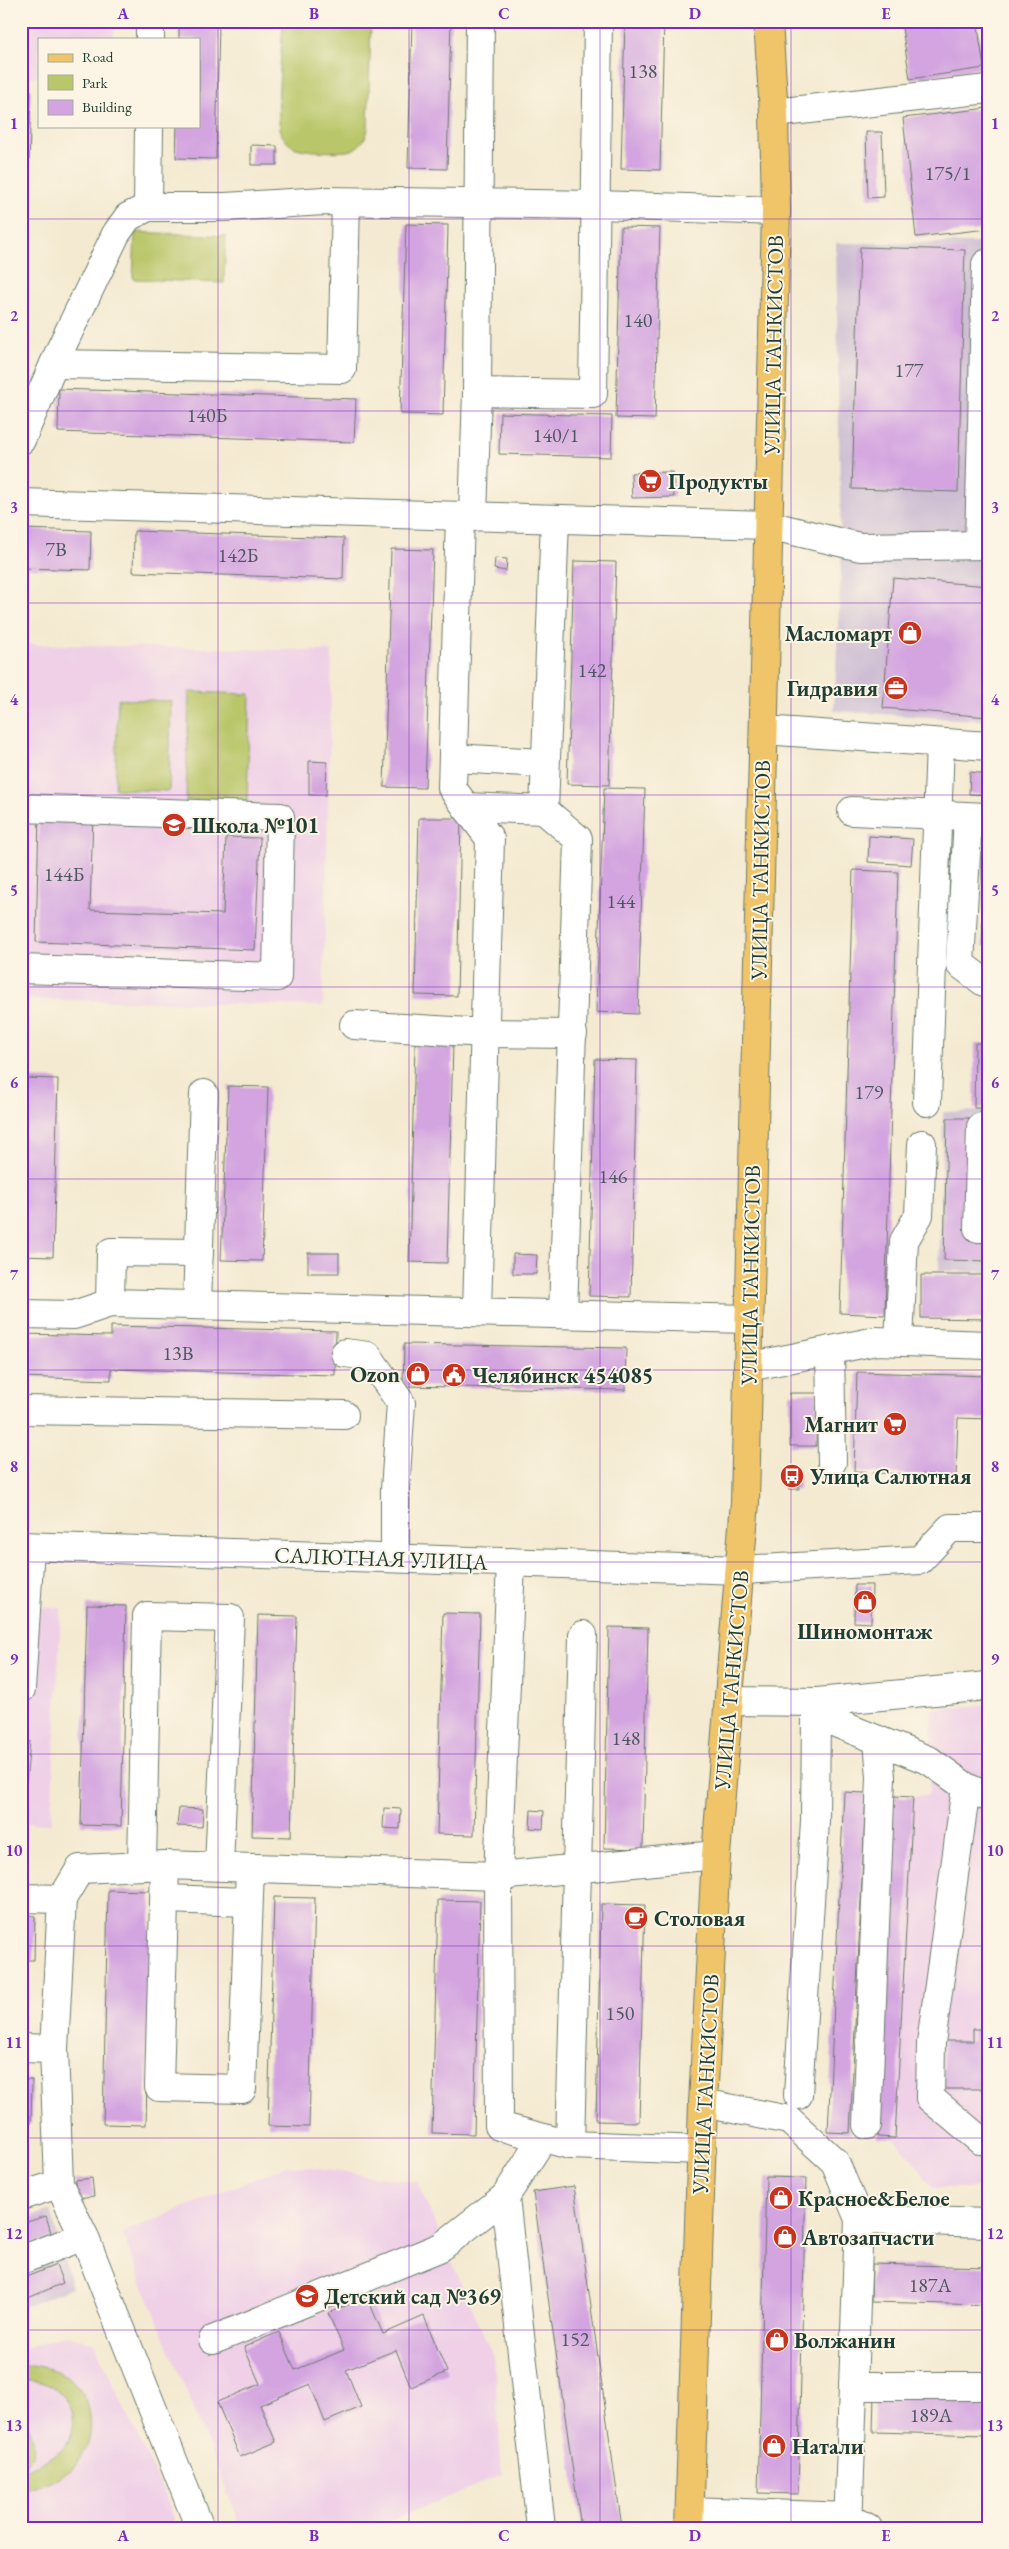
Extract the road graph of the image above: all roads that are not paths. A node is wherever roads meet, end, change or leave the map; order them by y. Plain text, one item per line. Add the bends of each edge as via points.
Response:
1 (150, 21) edge
2 (480, 21) edge
3 (598, 21) edge
4 (768, 21) edge
5 (150, 38) edge
6 (988, 89) edge
7 (774, 113) junction
8 (149, 128) edge
9 (346, 202) junction
10 (478, 203) junction
11 (597, 205) junction
12 (148, 208) junction
13 (776, 211) junction
14 (988, 264) edge
15 (54, 364) junction
16 (477, 392) junction
17 (21, 440) edge
18 (984, 497) edge
19 (21, 504) edge
20 (467, 517) junction
21 (555, 519) junction
22 (768, 525) junction
23 (984, 544) edge
24 (764, 730) junction
25 (940, 743) junction
26 (988, 746) edge
27 (452, 758) junction
28 (545, 763) junction
29 (466, 807) junction
30 (21, 808) edge
31 (544, 810) junction
32 (852, 811) dead end
33 (938, 816) junction
34 (978, 817) edge
35 (21, 969) edge
36 (988, 982) edge
37 (354, 1025) dead end
38 (485, 1033) junction
39 (574, 1034) junction
40 (204, 1094) dead end
41 (927, 1102) dead end
42 (981, 1127) dead end
43 (922, 1144) dead end
44 (988, 1228) edge
45 (199, 1253) junction
46 (110, 1303) junction
47 (197, 1305) junction
48 (477, 1312) junction
49 (21, 1314) edge
50 (563, 1314) junction
51 (749, 1319) junction
52 (900, 1341) junction
53 (988, 1344) edge
54 (830, 1350) junction
55 (345, 1353) dead end
56 (748, 1367) junction
57 (21, 1410) edge
58 (344, 1414) dead end
59 (832, 1462) dead end
60 (988, 1528) edge
61 (26, 1547) edge
62 (395, 1558) junction
63 (511, 1562) junction
64 (740, 1570) junction
65 (583, 1635) dead end
66 (988, 1686) edge
67 (21, 1690) edge
68 (730, 1701) junction
69 (816, 1708) junction
70 (878, 1740) junction
71 (977, 1792) edge
72 (716, 1855) junction
73 (154, 1865) junction
74 (219, 1866) junction
75 (250, 1868) junction
76 (577, 1868) junction
77 (498, 1876) junction
78 (21, 1898) edge
79 (62, 1899) junction
80 (164, 1899) junction
81 (248, 1902) junction
82 (21, 2048) edge
83 (54, 2049) junction
84 (798, 2095) dead end
85 (703, 2103) junction
86 (867, 2125) dead end
87 (543, 2138) junction
88 (980, 2140) dead end
89 (570, 2146) junction
90 (702, 2150) junction
91 (60, 2184) junction
92 (21, 2196) edge
93 (505, 2197) junction
94 (859, 2218) junction
95 (988, 2223) edge
96 (84, 2236) junction
97 (21, 2260) edge
98 (213, 2340) dead end
99 (853, 2386) junction
100 (988, 2386) edge
101 (689, 2520) edge
102 (854, 2524) edge
103 (200, 2528) edge
104 (541, 2528) edge

1 - 5 street
2 - 10 street
3 - 11 street
4 - 7 main road, УЛИЦА ТАНКИСТОВ
6 - 7 street
7 - 13 main road, УЛИЦА ТАНКИСТОВ
8 - 12 street
9 - 10 street
9 - 12 street
9 - 15 street via 342,368
10 - 11 street
10 - 16 street
11 - 13 street
11 - 16 street via 592,394
12 - 15 street via 128,217 116,234
13 - 22 main road, УЛИЦА ТАНКИСТОВ
14 - 18 street
15 - 17 street
16 - 20 street
18 - 23 street
19 - 20 street
20 - 21 street
20 - 27 street
21 - 22 street
21 - 28 street
22 - 23 street via 860,547
22 - 24 main road, УЛИЦА ТАНКИСТОВ
24 - 25 street
24 - 51 main road, УЛИЦА ТАНКИСТОВ
25 - 26 street
25 - 33 street
27 - 28 street
27 - 29 street via 452,788
28 - 31 street
29 - 31 street
29 - 38 street via 490,839
30 - 35 street via 280,817 277,977
31 - 39 street via 578,839
32 - 33 street
33 - 34 street
33 - 41 street
34 - 36 street via 960,964
37 - 38 street
38 - 39 street
38 - 48 street
39 - 50 street
40 - 45 street
42 - 44 street via 978,1228
43 - 52 street via 919,1215 904,1241
45 - 46 street via 111,1252
45 - 47 street
46 - 47 street
46 - 49 street via 74,1315
47 - 48 street
48 - 50 street
50 - 51 street
51 - 56 main road, УЛИЦА ТАНКИСТОВ
52 - 53 street
52 - 54 street via 876,1341
54 - 56 street
54 - 59 street
55 - 62 street via 368,1356 401,1403 395,1490
56 - 64 main road, УЛИЦА ТАНКИСТОВ
57 - 58 street
60 - 64 street, САЛЮТНАЯ УЛИЦА via 950,1528 920,1560
61 - 62 street, САЛЮТНАЯ УЛИЦА
61 - 67 street
62 - 63 street, САЛЮТНАЯ УЛИЦА
63 - 64 street, САЛЮТНАЯ УЛИЦА
63 - 77 street
64 - 68 main road, УЛИЦА ТАНКИСТОВ
65 - 76 street
66 - 69 street
68 - 69 street
68 - 72 main road, УЛИЦА ТАНКИСТОВ
69 - 70 street
69 - 84 street via 815,1821
70 - 71 street via 930,1762
70 - 86 street via 881,1777
71 - 88 street via 930,2043 930,2098
72 - 76 street
72 - 85 main road, УЛИЦА ТАНКИСТОВ
73 - 74 street
73 - 74 street via 147,1616 230,1618
73 - 79 street via 80,1869
73 - 80 street
74 - 75 street
75 - 77 street
75 - 81 street
76 - 77 street
76 - 89 street
77 - 87 street via 500,2126
78 - 79 street
79 - 83 street
80 - 81 street
80 - 81 street via 160,2087 242,2089
82 - 83 street
83 - 91 street
85 - 90 main road, УЛИЦА ТАНКИСТОВ
85 - 94 street via 789,2120 835,2162
87 - 89 street
87 - 93 street
89 - 90 street
90 - 101 main road, УЛИЦА ТАНКИСТОВ
91 - 92 street
91 - 96 street
93 - 98 street via 441,2248
93 - 104 street
94 - 95 street
94 - 99 street
96 - 97 street
96 - 103 street
99 - 100 street
99 - 102 street
101 - 102 street

